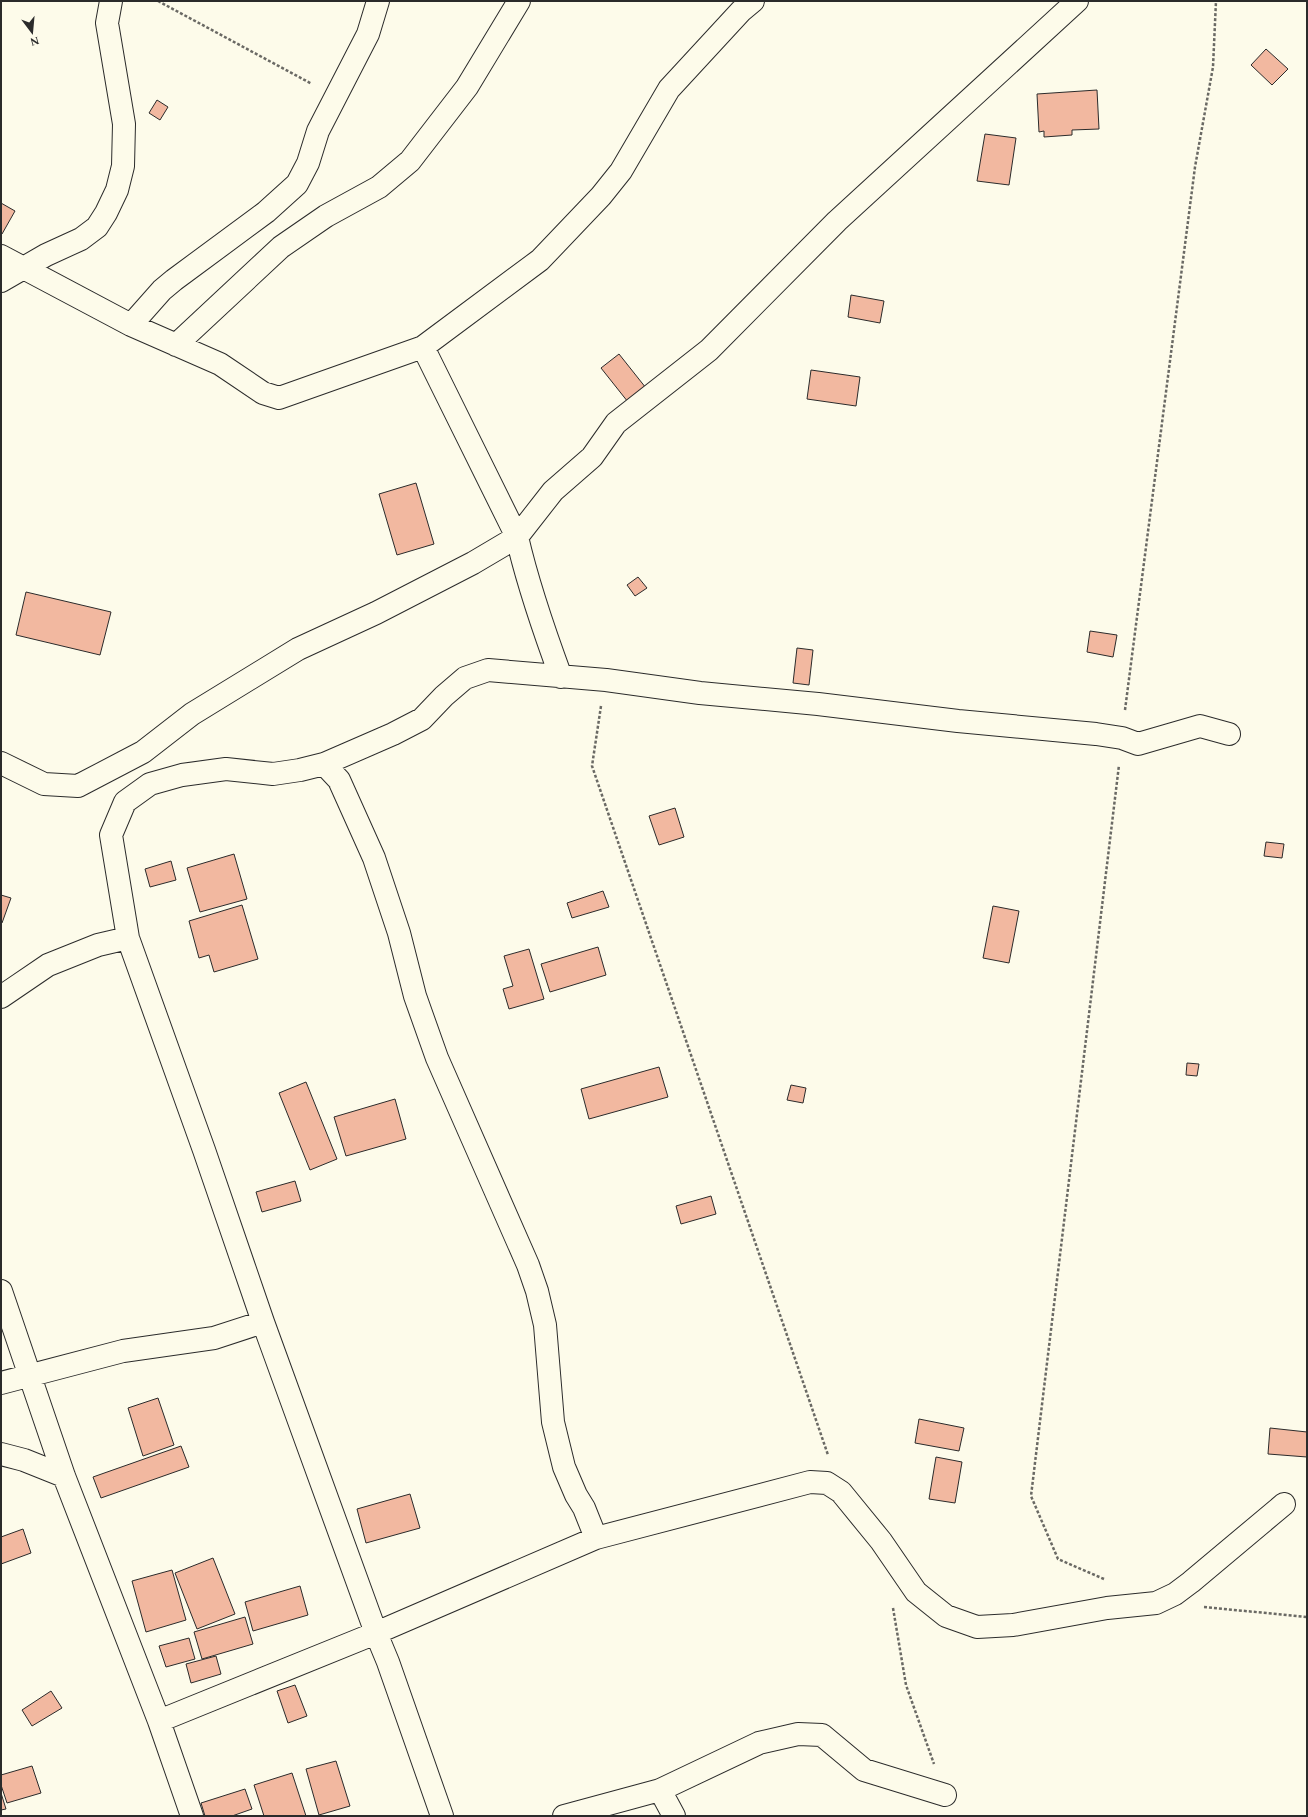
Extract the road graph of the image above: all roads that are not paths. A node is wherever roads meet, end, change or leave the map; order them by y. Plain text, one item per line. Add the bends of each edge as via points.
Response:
1 (111, 1) edge
2 (378, 1) edge
3 (519, 1) edge
4 (753, 1) edge
5 (1077, 1) edge
6 (1, 256) edge
7 (22, 267) junction
8 (1, 281) edge
9 (131, 325) junction
10 (176, 345) junction
11 (424, 347) junction
12 (517, 537) junction
13 (561, 677) junction
14 (1229, 734) dead end
15 (1, 763) edge
16 (324, 764) junction
17 (128, 938) junction
18 (1, 997) edge
19 (1, 1291) edge
20 (263, 1322) junction
21 (29, 1376) junction
22 (1, 1384) edge
23 (1, 1454) edge
24 (64, 1476) junction
25 (1284, 1504) dead end
26 (596, 1538) junction
27 (376, 1633) junction
28 (160, 1721) junction
29 (660, 1790) junction
30 (946, 1795) road end
31 (192, 1816) edge
32 (442, 1816) edge
33 (564, 1816) edge
34 (674, 1816) edge

1 - 7 street via 107,23 124,124 123,166 117,190 97,227 81,239
2 - 9 street via 368,34 318,131 308,163 297,184 266,212 162,290
3 - 10 street via 467,87 410,161 379,187 326,216 281,247
4 - 11 street via 669,89 621,171 601,196 540,260
5 - 12 street via 837,221 709,350 616,423 592,457 554,491
6 - 7 street
7 - 8 street
7 - 9 street
9 - 10 street
10 - 11 street via 220,364 263,393 279,398
11 - 12 street
12 - 13 street via 525,571
12 - 15 street via 473,563 376,613 298,649 192,714 143,752 78,786 44,784
13 - 14 street via 1096,734 1122,738 1138,744 1200,726
13 - 16 street via 488,670 465,678 422,719
16 - 17 street via 273,774 226,769 182,775 150,784 125,802 111,835
16 - 26 street via 339,780 374,858 399,933 415,996 437,1058 528,1264 545,1325 554,1422 564,1467
17 - 18 street via 98,945 48,965
17 - 20 street
19 - 21 street
20 - 21 street via 214,1338 123,1351
20 - 27 street
21 - 22 street
21 - 24 street
23 - 24 street
24 - 28 street
25 - 26 street via 1191,1582 1175,1594 1156,1603 1107,1608 1013,1625 977,1627 946,1616 916,1592 881,1541 841,1492 827,1483 810,1482
26 - 27 street
27 - 28 street
27 - 32 street
28 - 31 street
29 - 30 street via 759,1743 798,1734 822,1735 864,1770
29 - 33 street
29 - 34 street

